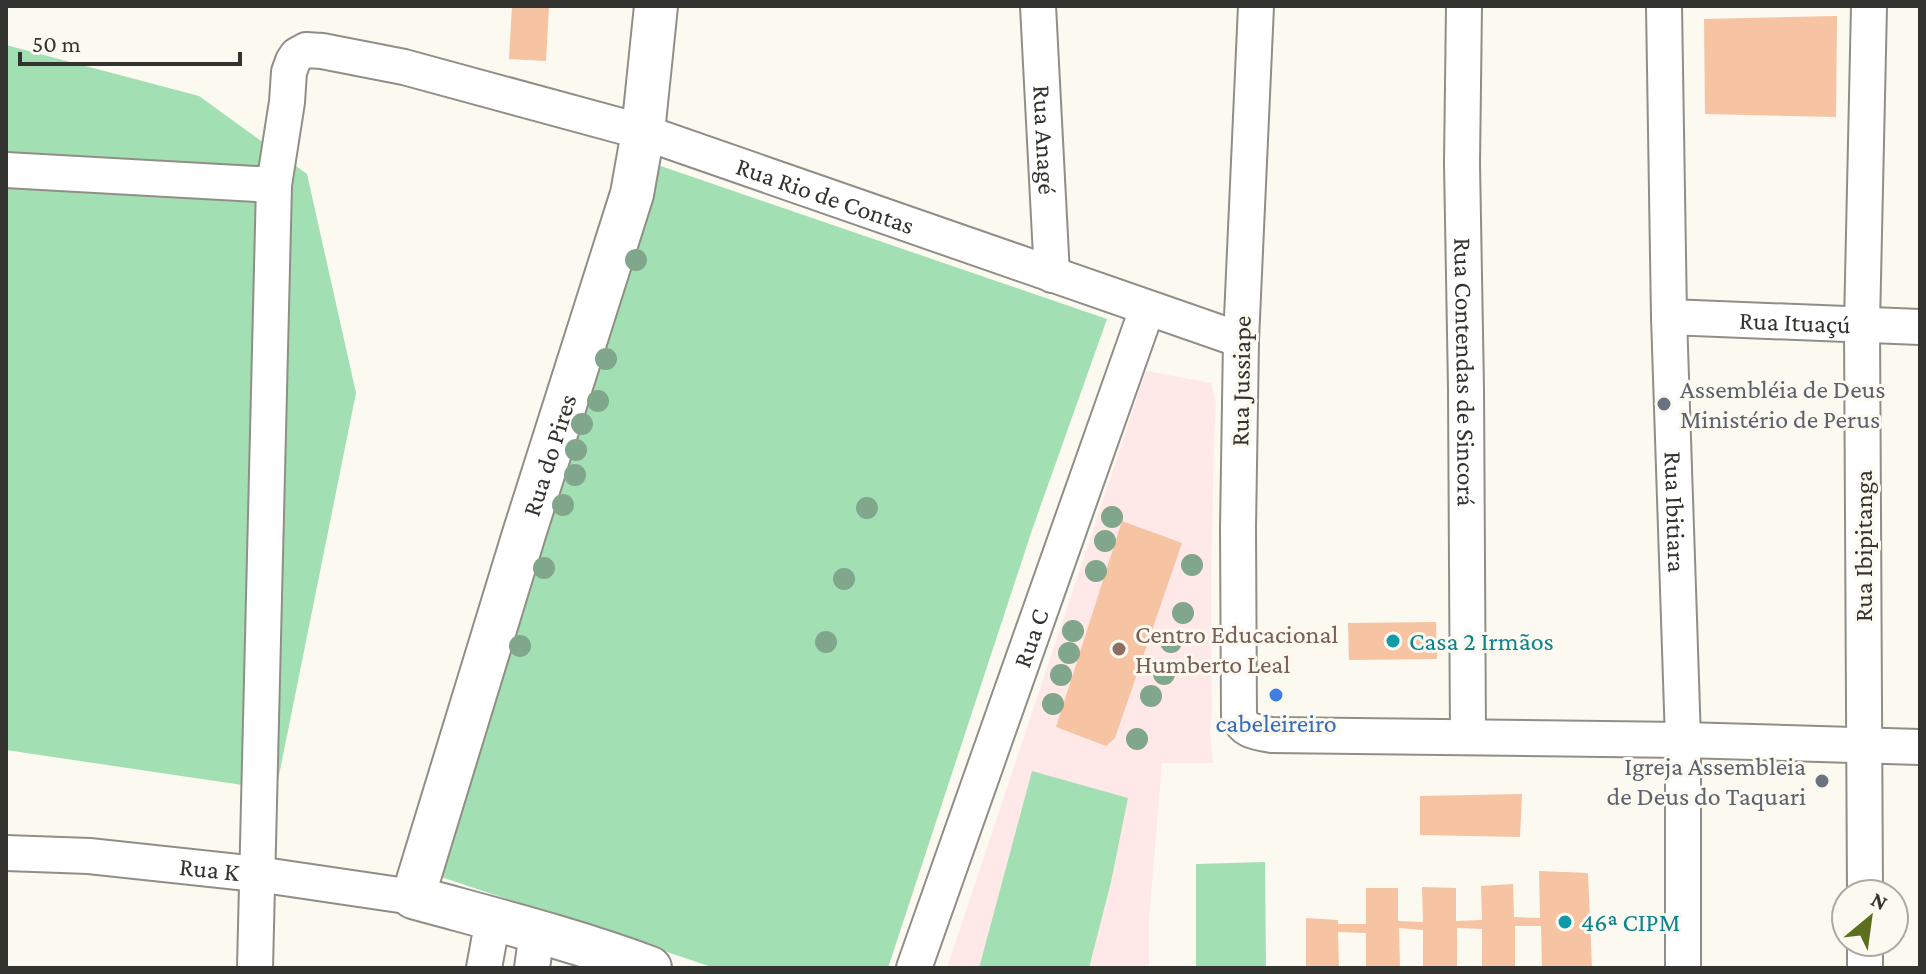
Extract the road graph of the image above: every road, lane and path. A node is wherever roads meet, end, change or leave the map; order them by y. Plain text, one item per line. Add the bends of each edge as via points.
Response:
1 (656, 6) edge
2 (1038, 6) edge
3 (1256, 6) edge
4 (1464, 6) edge
5 (1664, 6) edge
6 (1869, 6) edge
7 (643, 132) junction
8 (6, 170) edge
9 (274, 185) junction
10 (1052, 275) junction
11 (1147, 309) junction
12 (1669, 317) junction
13 (1862, 324) junction
14 (1920, 327) edge
15 (1241, 340) junction
16 (1468, 737) junction
17 (1683, 740) junction
18 (1864, 745) junction
19 (1920, 747) edge
20 (6, 853) edge
21 (257, 874) junction
22 (1865, 878) edge
23 (413, 897) junction
24 (493, 919) junction
25 (534, 950) edge
26 (255, 968) edge
27 (484, 968) edge
28 (650, 968) edge
29 (914, 968) edge
30 (1683, 968) edge

1 - 7 street, Rua do Pires
2 - 10 street, Rua Anagé
3 - 15 street, Rua Jussiape
4 - 16 street, Rua Contendas de Sincorá
5 - 12 street, Rua Ibitiara
6 - 13 street, Rua Ibipitanga
7 - 9 street, Rua Rio de Contas via 404,67 306,50 297,55 289,72
7 - 10 street, Rua Rio de Contas
7 - 23 street, Rua do Pires via 632,194
8 - 9 street
9 - 21 street
10 - 11 street, Rua Rio de Contas
11 - 15 street, Rua Rio de Contas
11 - 29 street, Rua C
12 - 13 street, Rua Ituaçú
12 - 17 street, Rua Ibitiara
13 - 14 street, Rua Ituaçú
13 - 18 street, Rua Ibipitanga
15 - 16 street, Rua Jussiape via 1241,724 1271,735
16 - 17 street
17 - 18 street
17 - 30 street, Rua Ibitiara
18 - 19 street
18 - 22 street, Rua Ibipitanga
20 - 21 street, Rua K
21 - 23 street, Rua K
21 - 26 street
23 - 24 street
24 - 25 street
24 - 27 street
25 - 28 street

